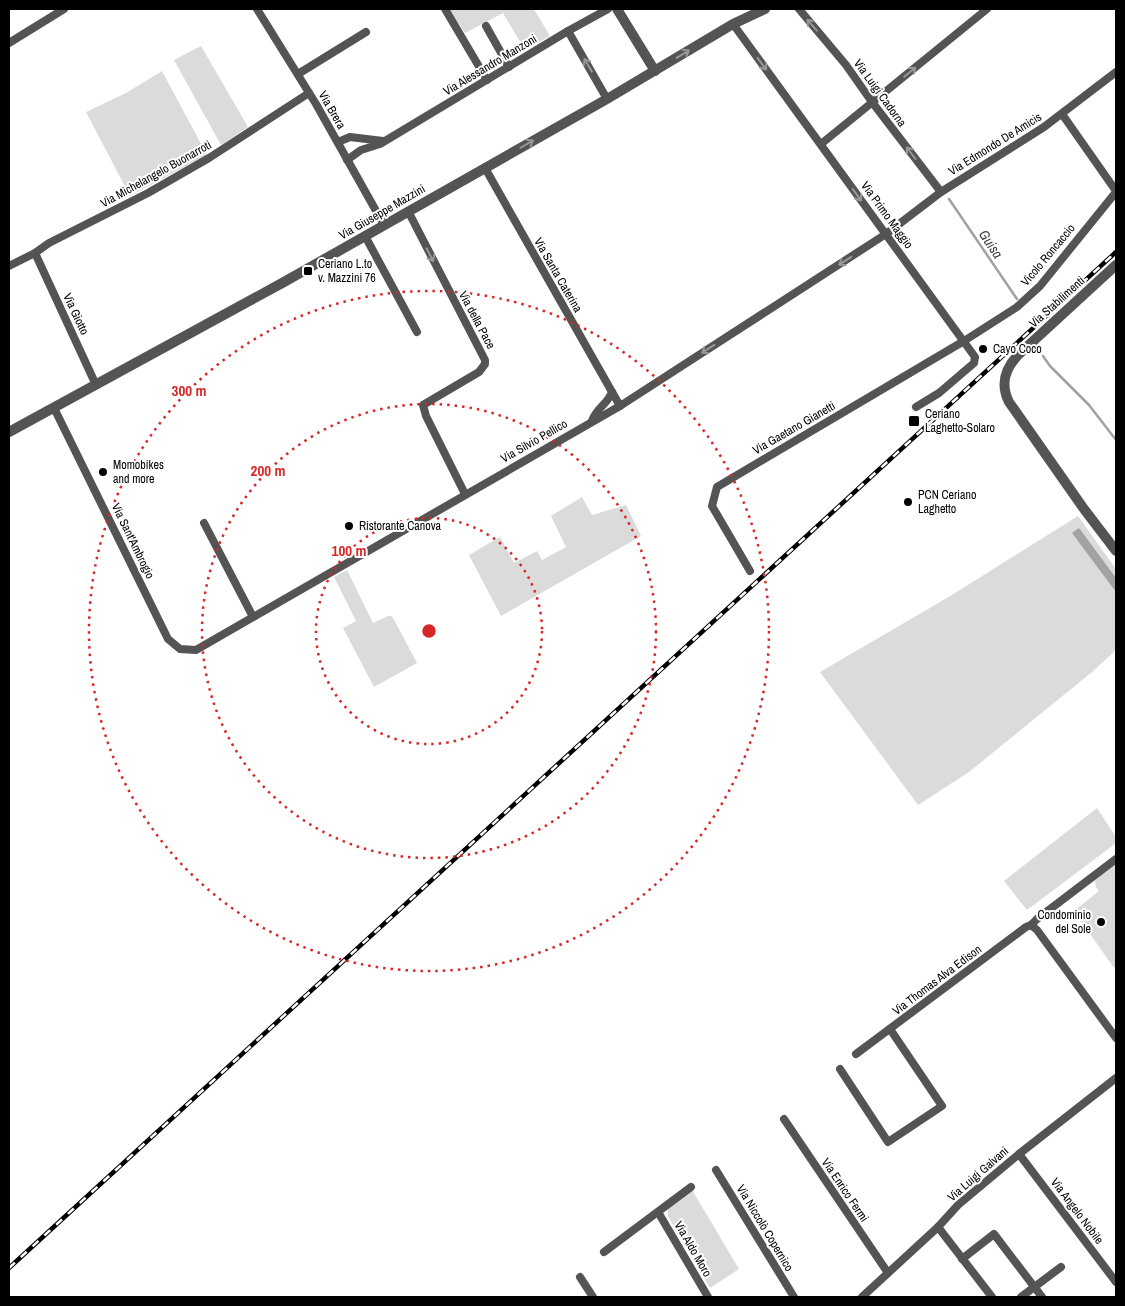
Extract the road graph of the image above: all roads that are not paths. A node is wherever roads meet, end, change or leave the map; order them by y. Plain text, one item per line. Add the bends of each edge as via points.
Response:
1 (64, 9) edge
2 (257, 9) edge
3 (445, 9) edge
4 (608, 9) edge
5 (617, 9) edge
6 (765, 9) edge
7 (799, 9) edge
8 (987, 9) edge
9 (747, 12) edge
10 (733, 24) junction
11 (486, 26) dead end
12 (366, 32) dead end
13 (568, 32) junction
14 (9, 43) edge
15 (509, 67) junction
16 (655, 71) junction
17 (1116, 72) edge
18 (298, 74) junction
19 (487, 80) junction
20 (309, 92) junction
21 (607, 99) junction
22 (872, 102) junction
23 (1062, 114) junction
24 (384, 141) junction
25 (338, 142) junction
26 (821, 144) junction
27 (347, 160) junction
28 (484, 168) junction
29 (941, 192) junction
30 (1116, 192) edge
31 (408, 211) junction
32 (384, 225) junction
33 (886, 234) junction
34 (365, 236) junction
35 (35, 253) junction
36 (1116, 265) edge
37 (9, 266) edge
38 (417, 332) dead end
39 (964, 341) junction
40 (96, 385) junction
41 (612, 392) junction
42 (620, 406) junction
43 (916, 407) dead end
44 (54, 408) junction
45 (592, 421) junction
46 (9, 432) edge
47 (465, 494) junction
48 (204, 523) dead end
49 (1116, 551) edge
50 (750, 571) dead end
51 (253, 617) junction
52 (185, 650) joint
53 (1116, 859) edge
54 (1032, 925) junction
55 (890, 1029) junction
56 (1116, 1038) edge
57 (856, 1054) dead end
58 (840, 1069) dead end
59 (1116, 1078) edge
60 (784, 1120) dead end
61 (1019, 1154) junction
62 (716, 1170) dead end
63 (691, 1188) dead end
64 (658, 1212) junction
65 (938, 1227) junction
66 (604, 1252) dead end
67 (962, 1259) junction
68 (1061, 1267) dead end
69 (888, 1273) junction
70 (580, 1277) dead end
71 (1116, 1282) edge
72 (1035, 1287) junction
73 (593, 1297) edge
74 (708, 1297) edge
75 (794, 1297) edge
76 (862, 1297) edge
77 (992, 1297) edge
78 (1021, 1297) edge
79 (1042, 1297) edge

1 - 14 street
2 - 18 street, Via Brera
3 - 19 street
4 - 13 street, Via Alessandro Manzoni
5 - 16 street
6 - 9 street, Via Giuseppe Mazzini
22 -> 7 street, Via Luigi Cadorna
22 -> 8 street
9 - 10 street, Via Giuseppe Mazzini
16 -> 10 street, Via Giuseppe Mazzini
10 -> 26 street, Via Primo Maggio
11 - 15 street
12 - 18 street
13 - 15 street, Via Alessandro Manzoni
21 -> 13 street
15 - 19 street, Via Alessandro Manzoni
16 - 21 street, Via Giuseppe Mazzini
17 - 23 street, Via Edmondo De Amicis
18 - 20 street, Via Brera
19 - 24 street, Via Alessandro Manzoni
20 - 25 street, Via Brera
20 - 35 street, Via Michelangelo Buonarroti via 209,158
28 -> 21 street, Via Giuseppe Mazzini
22 - 26 street
29 -> 22 street, Via Luigi Cadorna
23 - 29 street, Via Edmondo De Amicis
23 - 30 street
24 - 25 street via 350,137
24 - 27 street, Via Alessandro Manzoni via 361,150
25 - 27 street, Via Brera
26 -> 33 street, Via Primo Maggio
27 - 32 street, Via Brera
28 - 31 street, Via Giuseppe Mazzini
28 - 41 street, Via Santa Caterina
29 - 33 street, Via Edmondo De Amicis
30 - 39 street, Vicolo Roncaccio via 1040,286 1017,307
31 - 32 street, Via Giuseppe Mazzini
31 -> 47 street, Via della Pace via 485,360 479,372 423,404 423,410
32 - 34 street, Via Giuseppe Mazzini
33 - 39 street, Via Primo Maggio
33 -> 42 street, Via Silvio Pellico
34 - 38 street
34 - 40 street, Via Giuseppe Mazzini
35 - 37 street, Via Michelangelo Buonarroti
35 - 40 street, Via Giotto
36 - 49 street, Via Stabilimenti via 1012,362 1005,375 1004,389 1015,411
39 - 43 street, Via Primo Maggio via 975,357 974,362 939,393
39 - 50 street, Via Gaetano Gianetti via 717,487 712,506
40 - 44 street, Via Giuseppe Mazzini
41 - 42 street, Via Santa Caterina
41 - 45 street
42 - 45 street, Via Silvio Pellico
44 - 46 street, Via Giuseppe Mazzini
44 - 52 street, Via Sant'Ambrogio via 165,633 174,646
45 - 47 street, Via Silvio Pellico
47 - 51 street, Via Silvio Pellico
48 - 51 street
51 - 52 street, Via Silvio Pellico via 196,650
53 - 54 street, Via Thomas Alva Edison
54 - 55 street, Via Thomas Alva Edison
54 - 56 street
55 - 57 street, Via Thomas Alva Edison
55 - 58 street via 942,1106 888,1142
59 - 61 street, Via Luigi Galvani
60 - 69 street, Via Enrico Fermi
61 - 65 street, Via Luigi Galvani via 958,1205
61 - 71 street, Via Angelo Nobile
62 - 75 street, Via Niccolò Copernico
63 - 64 street
64 - 66 street
64 - 74 street, Via Aldo Moro
65 - 67 street
65 - 69 street, Via Luigi Galvani
67 - 72 street via 994,1234
67 - 77 street
68 - 72 street
69 - 76 street, Via Luigi Galvani
70 - 73 street
72 - 78 street
72 - 79 street

